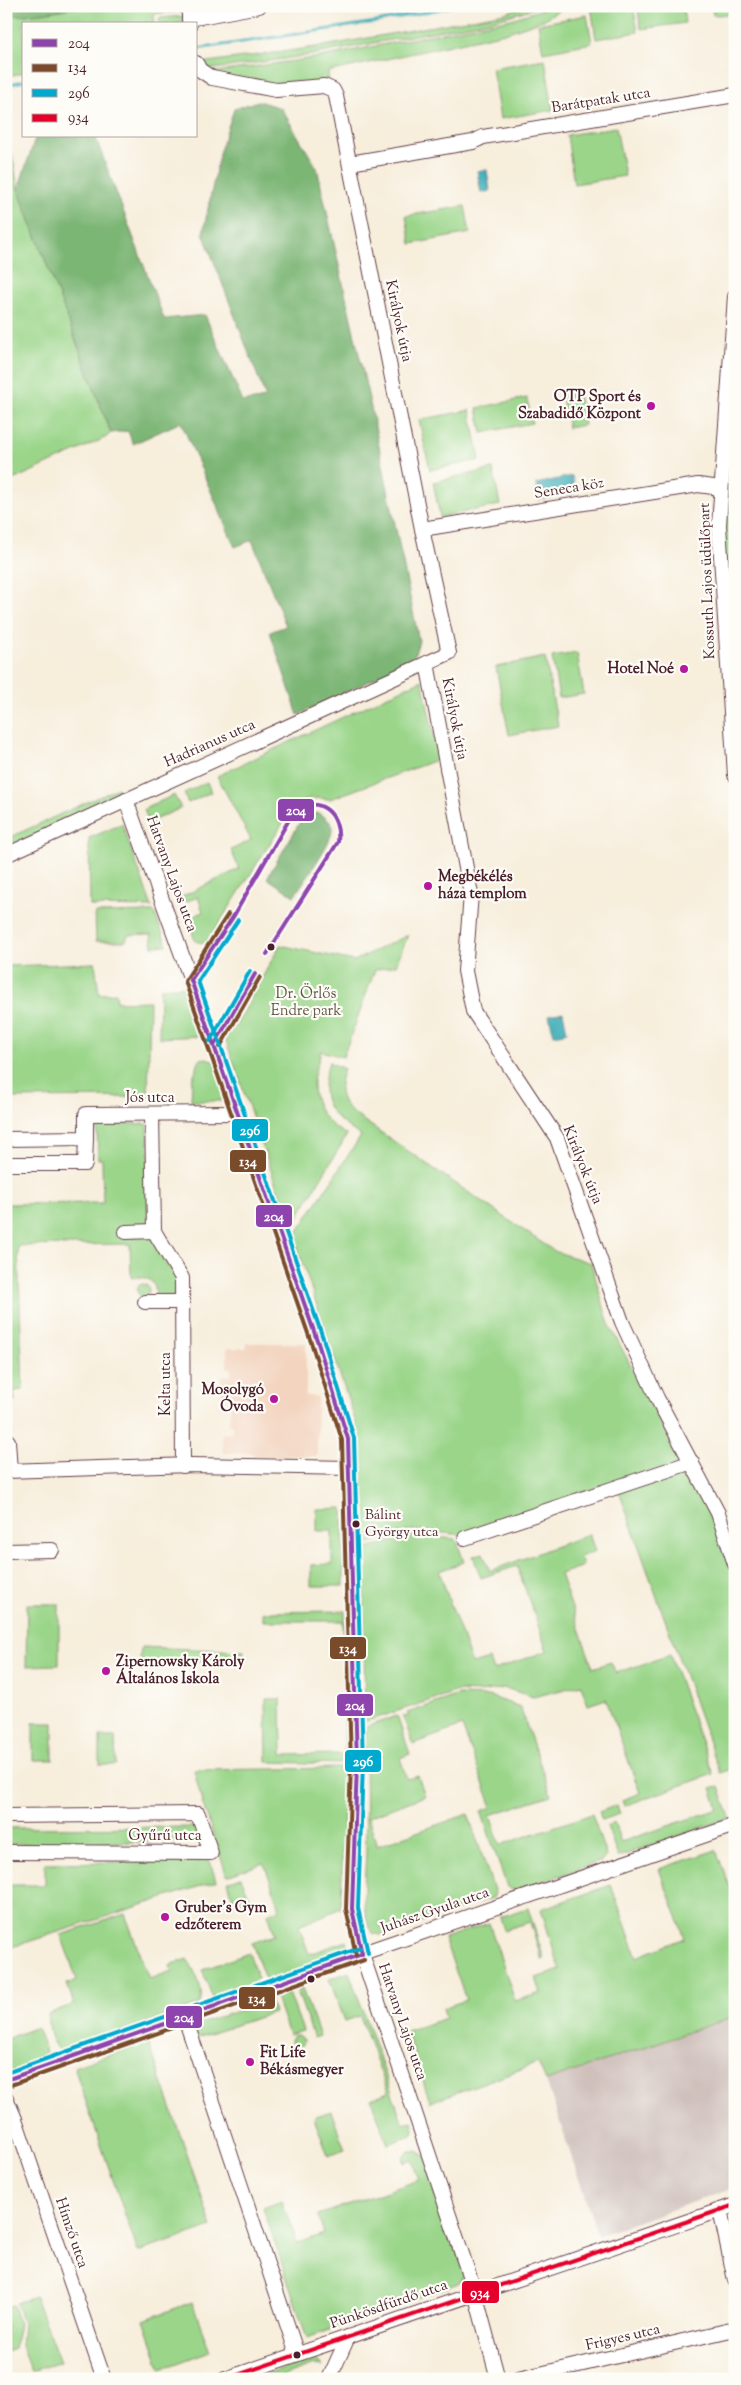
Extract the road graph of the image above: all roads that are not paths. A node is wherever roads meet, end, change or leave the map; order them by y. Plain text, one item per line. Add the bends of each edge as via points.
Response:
1 (259, 6) edge
2 (189, 16) edge
3 (198, 66) edge
4 (735, 95) edge
5 (735, 103) edge
6 (474, 142) junction
7 (350, 164) junction
8 (735, 296) edge
9 (721, 488) junction
10 (422, 529) junction
11 (427, 663) junction
12 (735, 775) edge
13 (126, 800) junction
14 (6, 855) edge
15 (239, 1113) junction
16 (152, 1114) junction
17 (86, 1138) junction
18 (6, 1139) edge
19 (6, 1164) edge
20 (154, 1231) junction
21 (126, 1232) dead end
22 (145, 1302) dead end
23 (182, 1302) junction
24 (6, 1441) edge
25 (692, 1462) junction
26 (183, 1466) junction
27 (350, 1468) junction
28 (8, 1471) edge
29 (465, 1538) dead end
30 (52, 1550) dead end
31 (6, 1551) edge
32 (735, 1564) edge
33 (6, 1816) edge
34 (735, 1825) edge
35 (6, 1852) edge
36 (362, 1954) junction
37 (185, 2018) junction
38 (6, 2080) edge
39 (6, 2098) edge
40 (735, 2205) edge
41 (720, 2210) junction
42 (735, 2280) edge
43 (475, 2293) junction
44 (735, 2329) edge
45 (348, 2337) junction
46 (303, 2352) junction
47 (329, 2377) edge
48 (104, 2379) edge
49 (225, 2379) edge
50 (498, 2379) edge
51 (518, 2379) edge

1 - 2 street
3 - 7 street, Királyok útja via 212,78 276,90 317,85 333,90
4 - 6 street, Barátpatak utca via 484,136
5 - 6 street, Barátpatak utca via 483,144
6 - 7 street, Barátpatak utca
7 - 10 street, Királyok útja
8 - 9 street, Kossuth Lajos üdülőpart
9 - 10 street, Seneca köz via 698,485
9 - 12 street, Kossuth Lajos üdülőpart via 722,589
10 - 11 street, Királyok útja via 449,653
11 - 13 street, Hadrianus utca
11 - 25 street, Királyok útja via 471,894 465,971 473,1011 557,1138 622,1322 657,1398
13 - 14 street, Hadrianus utca
13 - 15 street, Hatvany Lajos utca
15 - 16 street, Jós utca
15 - 27 street, Hatvany Lajos utca via 344,1425
16 - 17 street, Jós utca via 86,1114
16 - 20 street, Kelta utca
17 - 18 street
17 - 19 street, Jós utca via 85,1164
20 - 21 street
20 - 23 street, Kelta utca via 182,1278
22 - 23 street
23 - 26 street, Kelta utca
24 - 28 street
25 - 29 street
25 - 32 street, Királyok útja via 718,1513
26 - 27 street
26 - 28 street
27 - 36 street, Hatvany Lajos utca via 357,1764 352,1909
30 - 31 street
33 - 35 street, Gyűrű utca via 198,1814 210,1853
34 - 36 street, Juhász Gyula utca
36 - 37 street, Juhász Gyula utca via 212,2005
36 - 43 street, Hatvany Lajos utca
37 - 38 street, Juhász Gyula utca
37 - 46 street
39 - 48 street, Hímző utca
40 - 41 street, Pünkösdfürdő utca
41 - 42 street
41 - 43 street, Pünkösdfürdő utca
43 - 45 street, Pünkösdfürdő utca
43 - 50 street, Hatvany Lajos utca
44 - 51 street, Frigyes utca
45 - 46 street, Pünkösdfürdő utca
45 - 47 street
46 - 47 street via 319,2354 326,2363
46 - 49 street, Pünkösdfürdő utca

